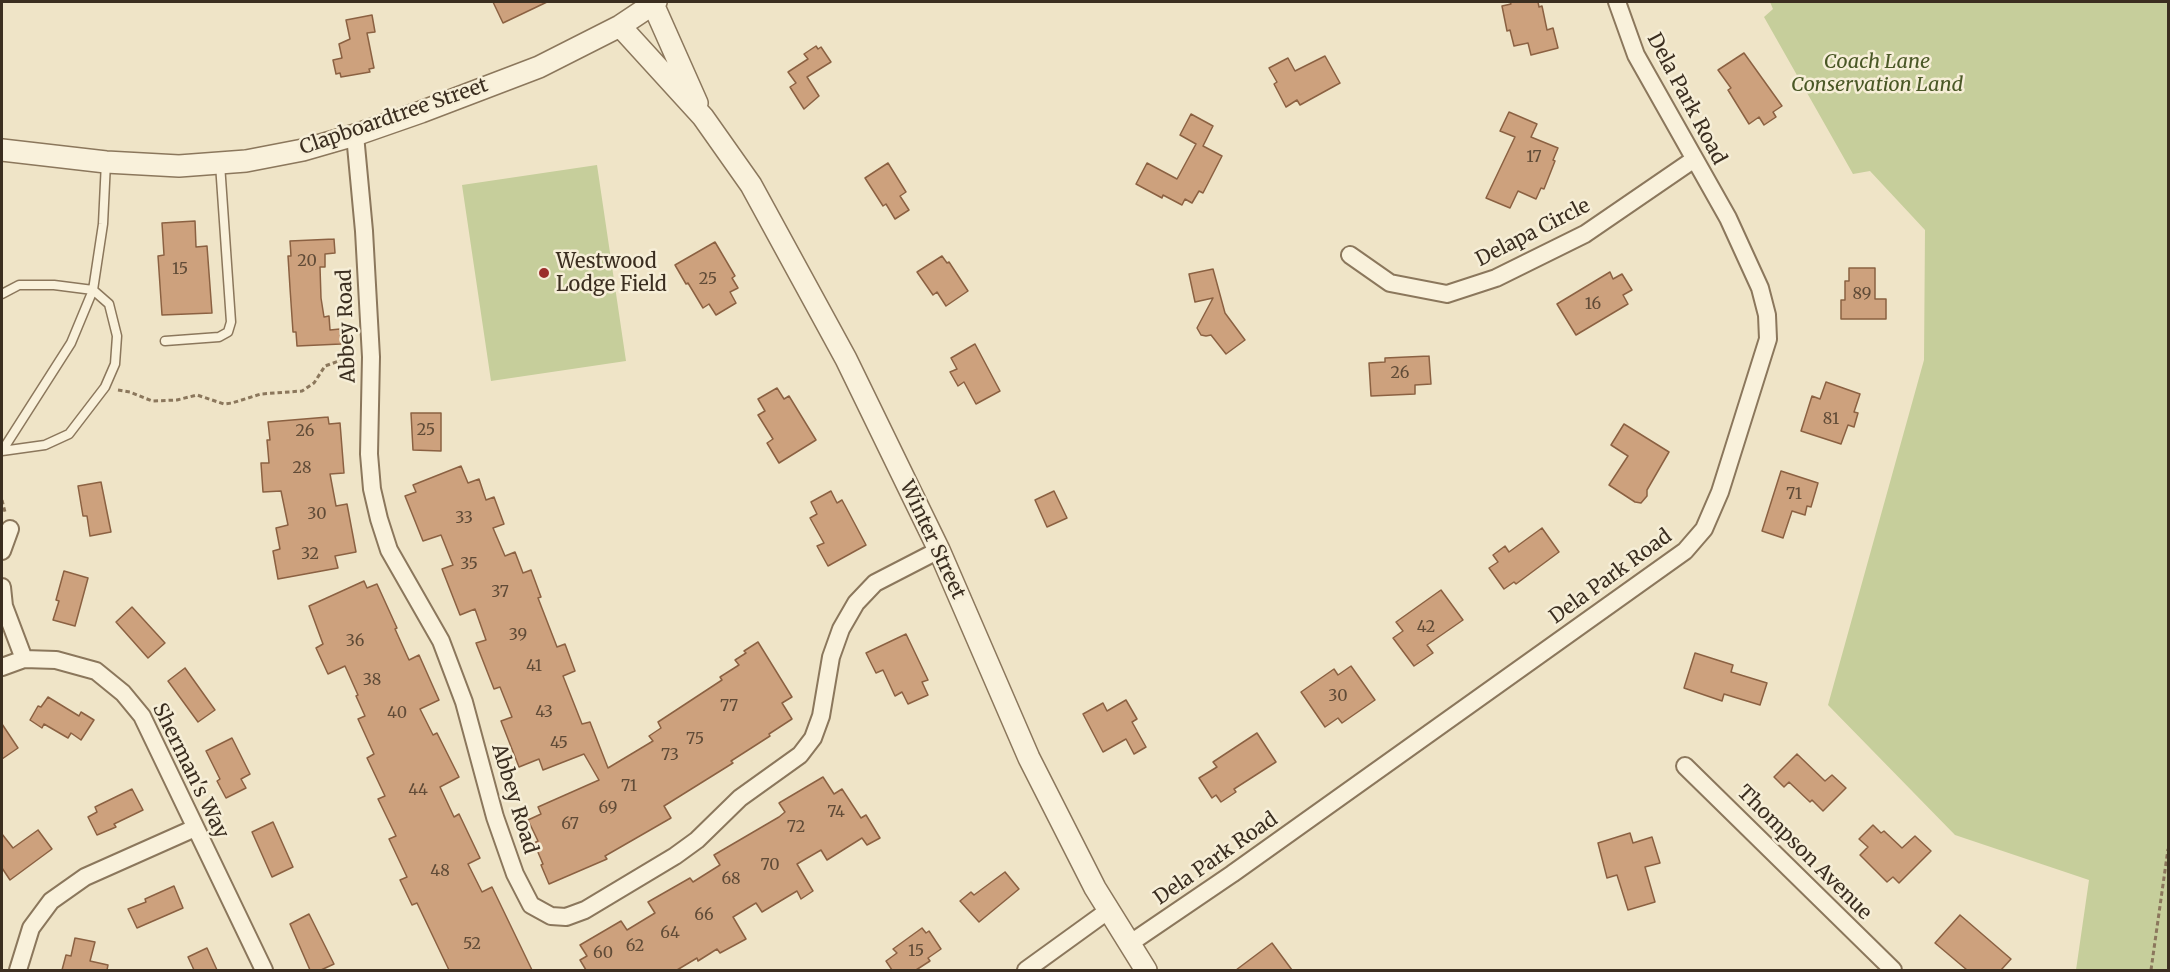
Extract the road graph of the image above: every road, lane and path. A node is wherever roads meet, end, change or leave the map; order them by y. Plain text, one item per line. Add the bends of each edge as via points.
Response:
1 (1617, 2) edge
2 (654, 3) edge
3 (620, 26) junction
4 (703, 117) junction
5 (356, 135) junction
6 (3, 149) edge
7 (1694, 160) junction
8 (106, 162) junction
9 (220, 164) junction
10 (1350, 255) dead end
11 (93, 290) junction
12 (2, 294) edge
13 (165, 341) dead end
14 (371, 357) junction
15 (105, 387) junction
16 (2, 451) edge
17 (10, 528) dead end
18 (939, 550) junction
19 (2, 551) edge
20 (2, 587) edge
21 (24, 660) junction
22 (2, 667) edge
23 (1686, 766) dead end
24 (195, 828) junction
25 (2169, 849) edge
26 (1109, 910) junction
27 (1129, 944) junction
28 (18, 970) edge
29 (264, 970) edge
30 (1026, 970) edge
31 (1146, 970) edge
32 (1893, 970) edge
33 (2151, 970) edge

1 - 7 street, Dela Park Road via 1636,55
2 - 3 street, Clapboardtree Street
2 - 4 street, Winter Street
3 - 4 street, Winter Street
3 - 5 street, Clapboardtree Street via 539,67
4 - 18 street, Winter Street via 751,185 841,350
5 - 9 street, Clapboardtree Street via 303,150
5 - 14 street, Abbey Road
6 - 8 street, Clapboardtree Street
7 - 10 street, Delapa Circle via 1585,234 1496,279 1447,294 1390,283
7 - 27 street, Dela Park Road via 1728,218 1760,288 1768,339 1720,492 1704,529 1686,550
8 - 9 street, Clapboardtree Street
8 - 11 lane via 104,224
9 - 13 lane via 231,322 228,332 219,337
11 - 12 lane via 19,285
11 - 15 lane via 109,304 117,336 115,364
11 - 16 lane via 71,343
14 - 15 path via 331,363 302,391 261,394 224,404 197,395 152,401
14 - 18 street, Abbey Road via 369,454 372,489 382,529 389,550 441,641 464,702 514,873 531,905 551,916 566,917 585,910 675,856 740,798 800,755 813,738 821,716 831,657 856,603 875,583
15 - 16 lane via 69,434 45,445
17 - 19 street
18 - 26 street, Winter Street via 1029,758
20 - 21 street via 4,606
21 - 22 street, Sherman's Way
21 - 24 street, Sherman's Way via 56,660 96,671 123,693 147,724
23 - 32 street, Thompson Avenue
24 - 28 street via 85,877 51,901 31,928
24 - 29 street, Sherman's Way
25 - 33 path
26 - 27 street, Winter Street
26 - 30 street
27 - 31 street, Winter Street

